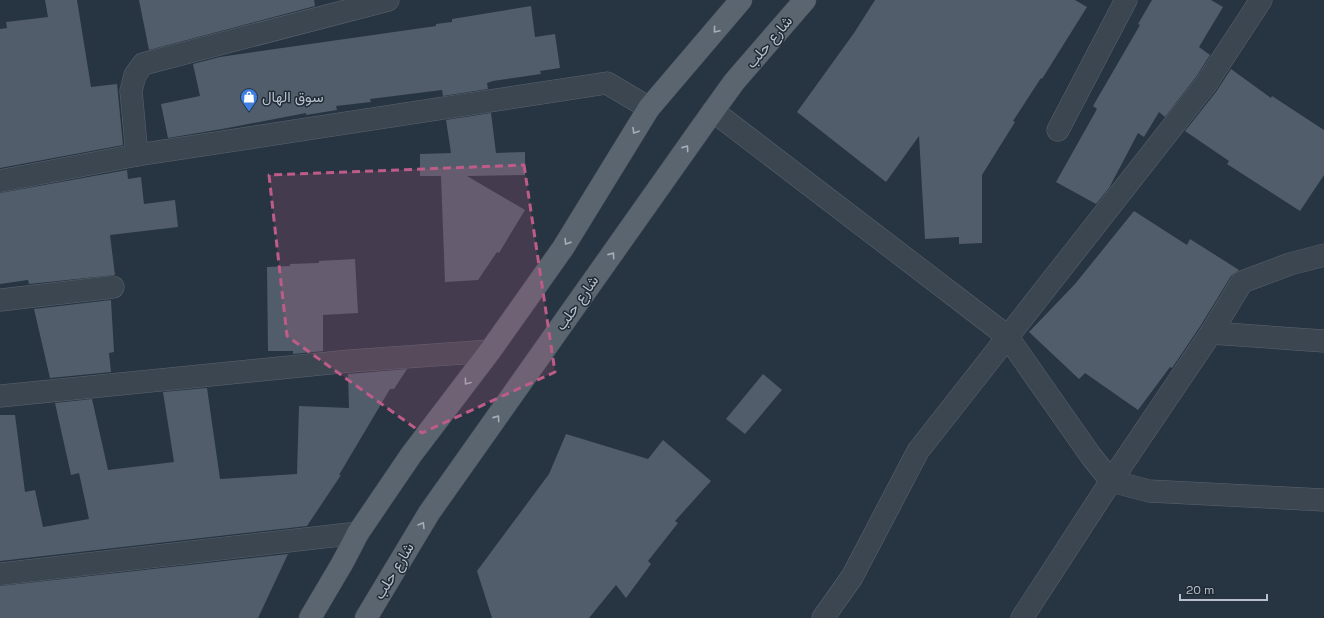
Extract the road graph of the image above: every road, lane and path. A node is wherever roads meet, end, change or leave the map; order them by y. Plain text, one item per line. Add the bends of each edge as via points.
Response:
1 (388, 0) edge
2 (741, 0) edge
3 (805, 0) edge
4 (1126, 0) edge
5 (1261, 0) edge
6 (649, 108) junction
7 (713, 112) junction
8 (1058, 130) dead end
9 (134, 156) junction
10 (0, 180) edge
11 (1324, 255) edge
12 (113, 287) dead end
13 (0, 300) edge
14 (1211, 333) junction
15 (1007, 336) junction
16 (1324, 341) edge
17 (490, 351) junction
18 (0, 396) edge
19 (1111, 481) junction
20 (1324, 500) edge
21 (358, 533) junction
22 (0, 574) edge
23 (310, 618) edge
24 (366, 618) edge
25 (823, 618) edge
26 (1022, 618) edge

1 - 9 street via 143,64 134,75 131,91
2 -> 6 main road
3 - 7 main road, شارع حلب via 734,82
4 - 8 street
5 - 15 street via 1206,84
6 - 9 street via 607,83
6 -> 17 main road via 563,248
7 - 15 street
24 -> 7 main road, شارع حلب via 429,513
9 - 10 street
11 - 14 street via 1290,264 1242,282
12 - 13 street
14 - 16 street
14 - 19 street
15 - 19 street
15 - 25 street via 918,451 852,577
17 - 18 street via 350,361
17 -> 21 main road via 411,455
19 - 20 street via 1149,491
19 - 26 street
21 - 22 street
21 - 23 main road

